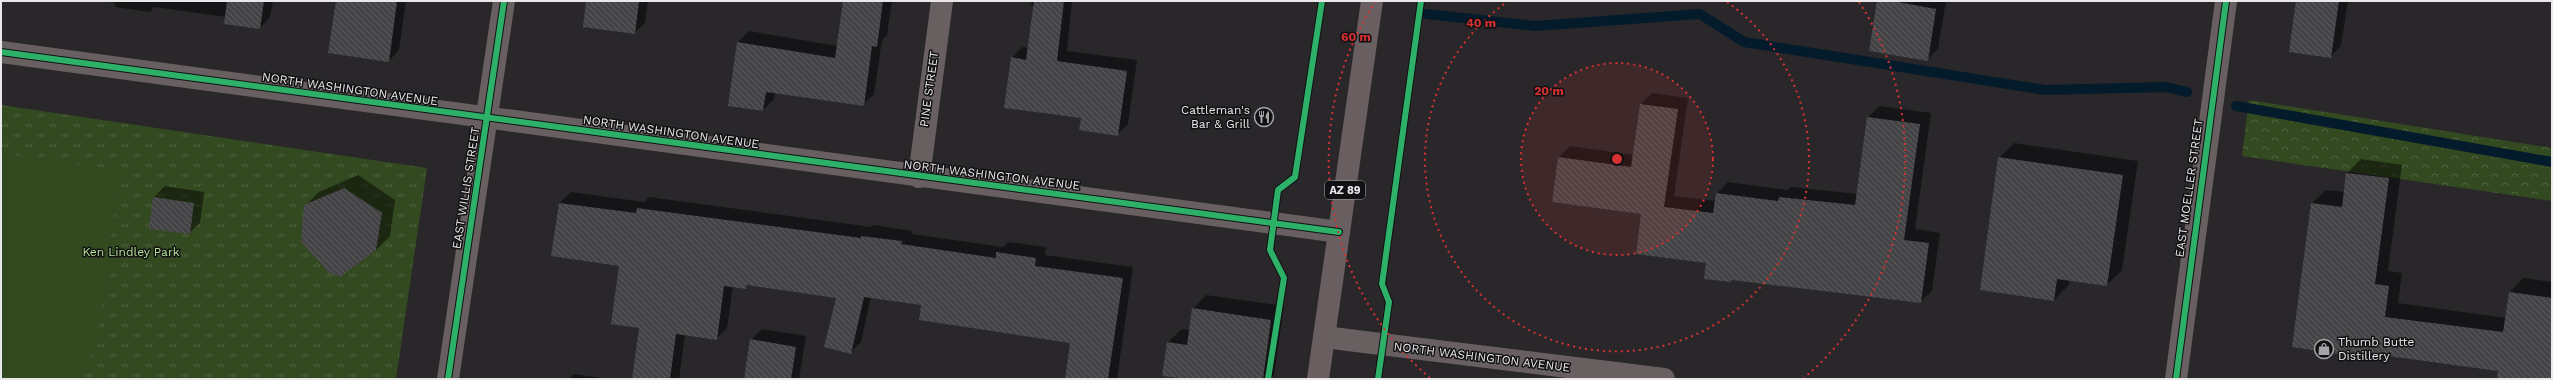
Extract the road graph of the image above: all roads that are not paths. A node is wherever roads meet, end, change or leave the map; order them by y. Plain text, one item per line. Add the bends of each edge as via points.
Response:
1 (504, 1) edge
2 (942, 1) edge
3 (1372, 1) edge
4 (2226, 1) edge
5 (1, 52) edge
6 (487, 118) junction
7 (919, 177) junction
8 (1339, 232) junction
9 (1324, 337) junction
10 (448, 379) edge
11 (1318, 379) edge
12 (1664, 379) edge
13 (2176, 379) edge

1 - 6 street, EAST WILLIS STREET
2 - 7 street, PINE STREET
3 - 8 main road, AZ 89
4 - 13 street, EAST MOELLER STREET
5 - 6 street, NORTH WASHINGTON AVENUE
6 - 7 street, NORTH WASHINGTON AVENUE
6 - 10 street, EAST WILLIS STREET
7 - 8 street, NORTH WASHINGTON AVENUE
8 - 9 main road, AZ 89
9 - 11 main road, AZ 89
9 - 12 street, NORTH WASHINGTON AVENUE

